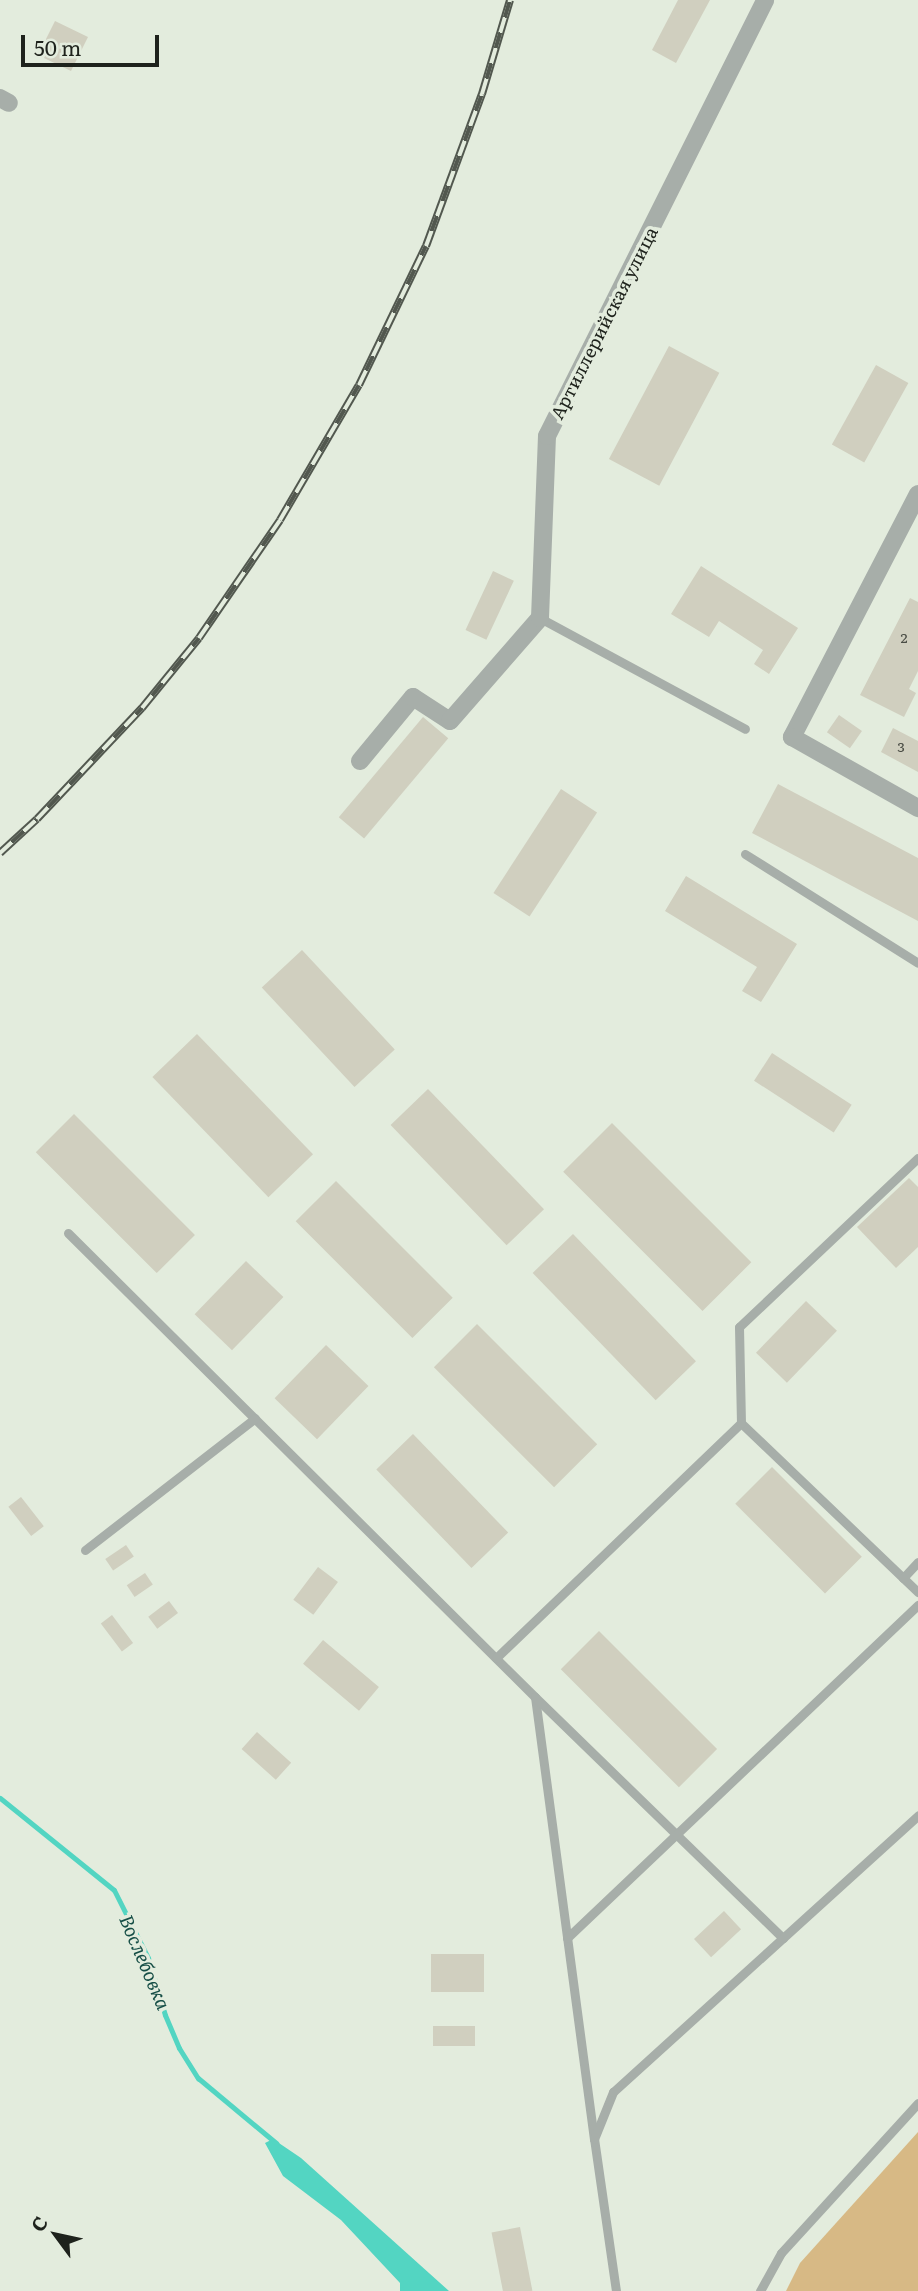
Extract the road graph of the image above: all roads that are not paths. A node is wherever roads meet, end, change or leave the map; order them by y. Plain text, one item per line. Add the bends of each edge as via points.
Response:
1 (765, 0) edge
2 (918, 494) edge
3 (540, 618) junction
4 (745, 729) dead end
5 (360, 761) dead end
6 (918, 808) edge
7 (745, 854) dead end
8 (918, 963) edge
9 (918, 1158) edge
10 (68, 1233) dead end
11 (255, 1418) junction
12 (741, 1423) junction
13 (85, 1550) dead end
14 (918, 1562) edge
15 (903, 1578) junction
16 (918, 1592) edge
17 (918, 1605) edge
18 (496, 1658) junction
19 (535, 1698) junction
20 (918, 1815) edge
21 (676, 1834) junction
22 (567, 1938) junction
23 (783, 1938) junction
24 (918, 2103) edge
25 (594, 2139) junction
26 (617, 2291) edge
27 (760, 2291) edge

1 - 3 street, Артиллерийская улица via 547,436
2 - 6 street via 792,737
3 - 4 lane
3 - 5 street via 450,721 413,697
7 - 8 lane
9 - 12 lane via 739,1327
10 - 11 lane
11 - 13 lane
11 - 18 lane
12 - 15 lane
12 - 18 lane
14 - 15 lane
15 - 16 lane
17 - 21 lane
18 - 19 lane
19 - 21 lane
19 - 22 lane
20 - 23 lane
21 - 22 lane
21 - 23 lane
22 - 25 lane
23 - 25 lane via 613,2092
24 - 27 lane via 780,2253
25 - 26 lane

